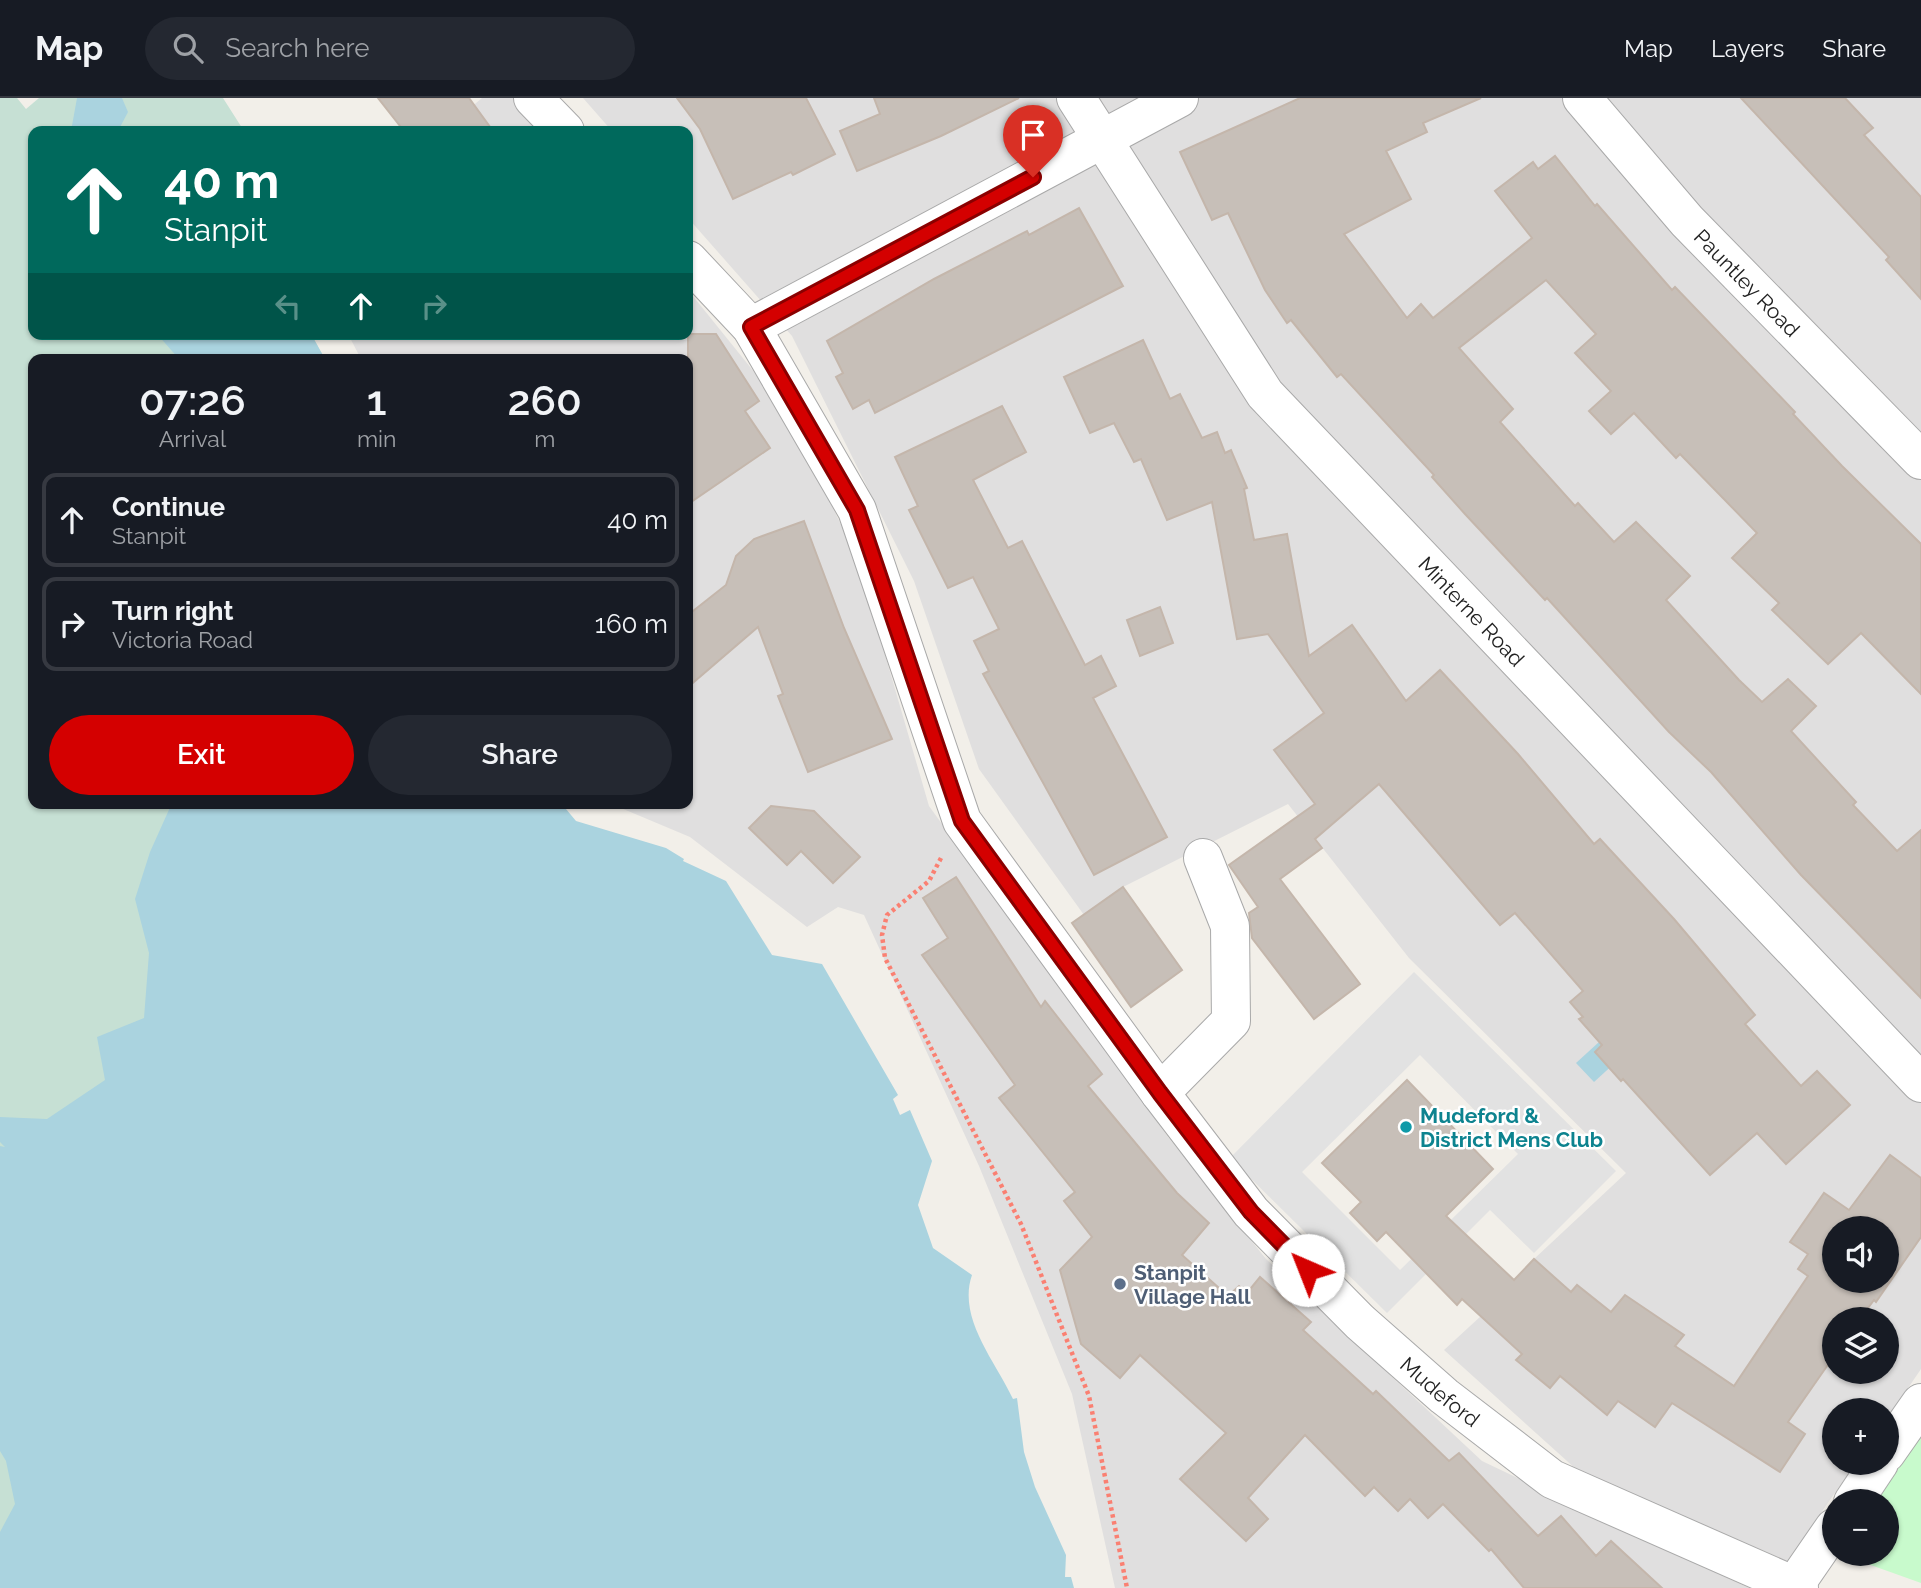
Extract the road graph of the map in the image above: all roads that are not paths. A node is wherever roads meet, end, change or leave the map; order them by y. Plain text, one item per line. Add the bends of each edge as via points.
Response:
1 (533, 98) edge
2 (1076, 98) edge
3 (1179, 98) edge
4 (1582, 98) edge
5 (560, 126) edge
6 (1103, 140) junction
7 (693, 265) edge
8 (751, 327) junction
9 (1921, 460) edge
10 (1203, 858) dead end
11 (1921, 1083) edge
12 (1160, 1093) junction
13 (1921, 1403) edge
14 (1899, 1434) edge
15 (1822, 1547) edge
16 (1796, 1587) edge

1 - 5 street
2 - 6 street, Minterne Road
3 - 6 street
4 - 9 street, Pauntley Road via 1687,221
6 - 8 street
6 - 11 street, Minterne Road via 1265,394
7 - 8 street, Mudeford
8 - 12 street, Mudeford via 857,510 962,821
10 - 12 street via 1230,926 1231,1021
12 - 16 street, Mudeford via 1251,1212 1346,1310 1444,1396 1552,1479
13 - 14 street
15 - 16 street

